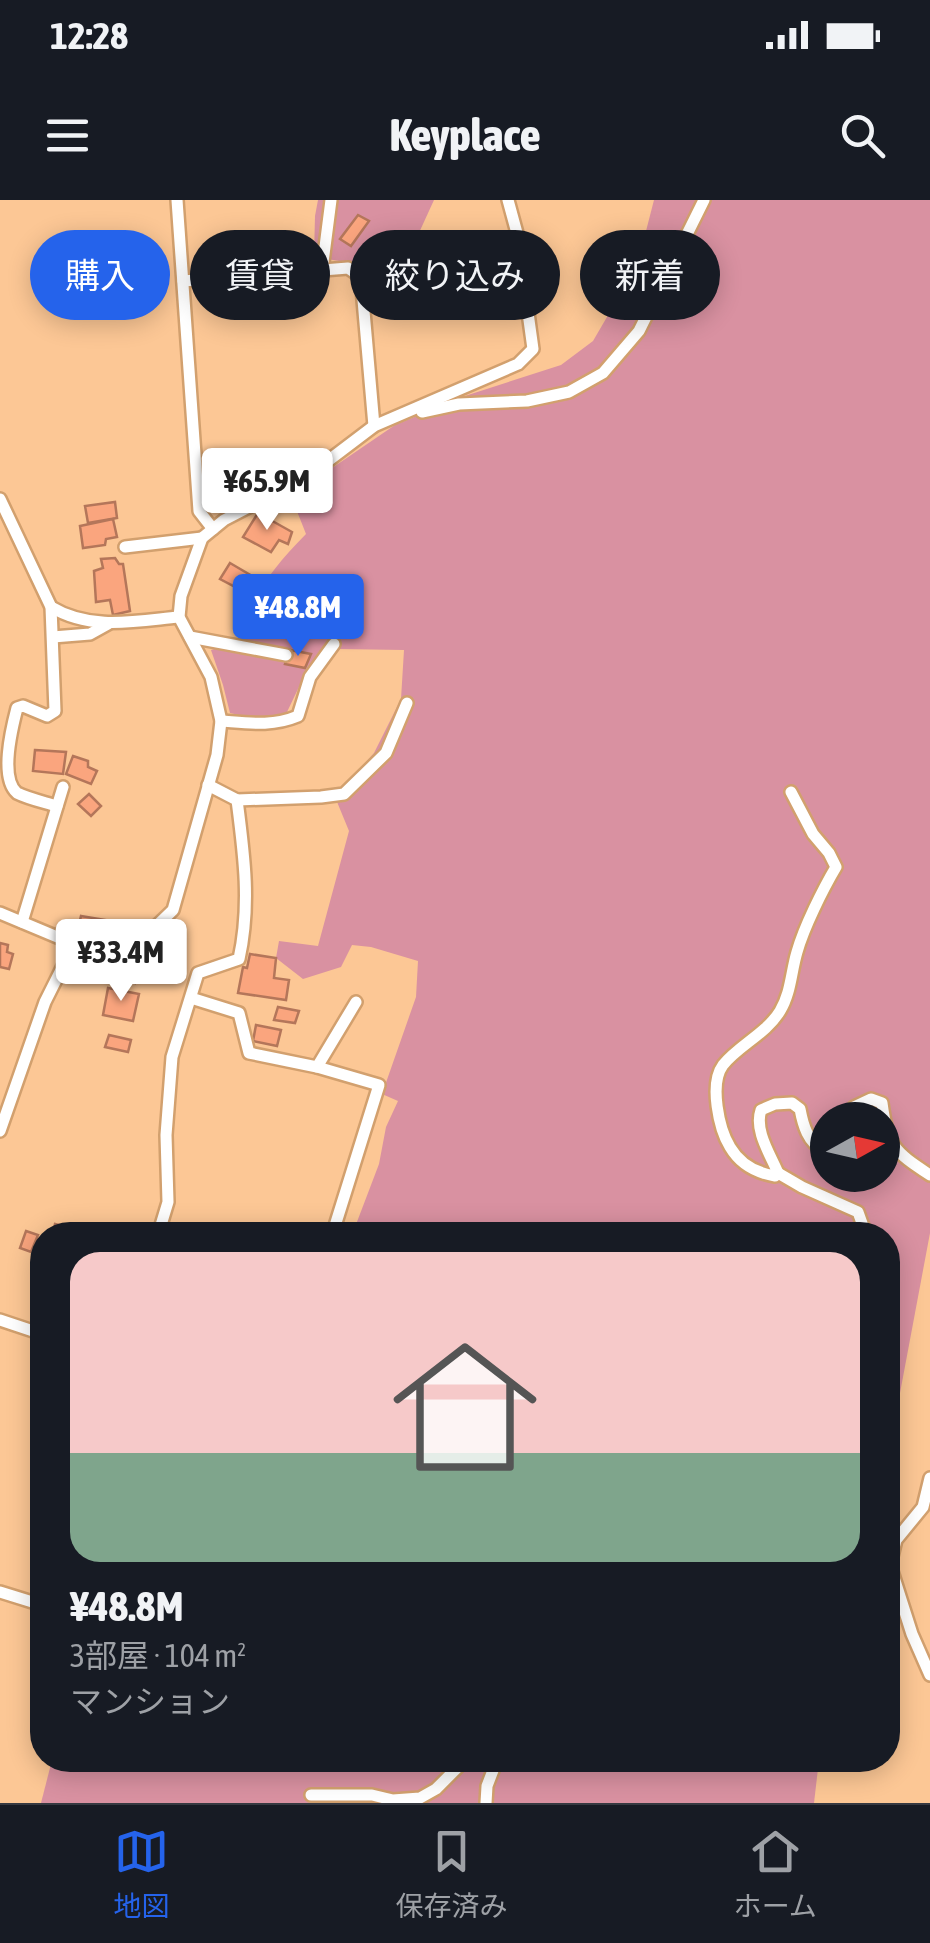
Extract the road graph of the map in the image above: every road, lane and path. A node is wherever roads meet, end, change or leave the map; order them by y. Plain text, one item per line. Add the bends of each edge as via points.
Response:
1 (177, 200) edge
2 (331, 200) edge
3 (508, 200) edge
4 (704, 200) edge
5 (327, 230) edge
6 (330, 269) edge
7 (190, 281) edge
8 (183, 282) junction
9 (393, 418) junction
10 (374, 426) junction
11 (0, 499) edge
12 (213, 529) junction
13 (202, 538) junction
14 (125, 547) dead end
15 (51, 607) junction
16 (180, 617) junction
17 (108, 624) junction
18 (53, 637) junction
19 (190, 637) junction
20 (334, 644) dead end
21 (286, 655) dead end
22 (408, 703) dead end
23 (221, 721) junction
24 (208, 785) junction
25 (63, 787) dead end
26 (791, 792) dead end
27 (237, 800) junction
28 (57, 806) junction
29 (0, 914) edge
30 (22, 922) junction
31 (74, 944) junction
32 (190, 998) junction
33 (356, 1002) dead end
34 (317, 1067) junction
35 (0, 1131) edge
36 (810, 1138) edge
37 (900, 1153) edge
38 (778, 1172) junction
39 (930, 1175) edge
40 (162, 1222) edge
41 (336, 1222) edge
42 (862, 1222) edge
43 (0, 1320) edge
44 (30, 1330) edge
45 (930, 1478) edge
46 (900, 1535) edge
47 (0, 1592) edge
48 (900, 1596) edge
49 (30, 1601) edge
50 (930, 1675) edge
51 (453, 1772) edge
52 (492, 1772) edge
53 (311, 1795) dead end
54 (486, 1803) edge

1 - 8 street
2 - 5 street
3 - 9 street via 533,349 518,364
4 - 9 street via 639,331 603,373 569,392
6 - 10 street via 348,268 361,277
7 - 8 street
8 - 12 street via 199,511
9 - 10 street
10 - 12 street via 308,476
11 - 15 street
12 - 13 street
13 - 14 street
13 - 16 street
15 - 17 street
15 - 18 street
16 - 17 street
16 - 19 street
17 - 18 street via 90,634
18 - 28 street via 55,711 46,716 17,708 2,767 8,786
19 - 21 street
19 - 23 street via 211,677
20 - 23 street via 310,677 298,716 263,724
22 - 27 street via 386,753 344,794
23 - 24 street
24 - 27 street
24 - 31 street via 173,910 145,937
25 - 28 street
26 - 38 street via 836,867 797,952 780,1012 722,1066 716,1084 730,1147 761,1174
27 - 32 street via 247,883 242,946 238,959 198,973
28 - 30 street
29 - 30 street
30 - 31 street
31 - 35 street via 44,1002
32 - 34 street via 239,1014 249,1052
32 - 40 street via 172,1057
33 - 34 street
34 - 41 street via 379,1085
36 - 38 street via 792,1103 761,1110 758,1120
37 - 39 street
38 - 42 street via 858,1212
43 - 44 street
45 - 46 street via 923,1507
47 - 49 street
48 - 50 street
51 - 53 street via 420,1798
52 - 54 street

